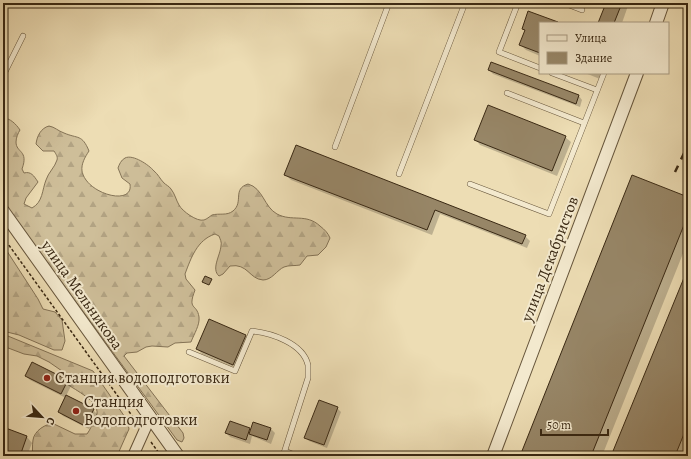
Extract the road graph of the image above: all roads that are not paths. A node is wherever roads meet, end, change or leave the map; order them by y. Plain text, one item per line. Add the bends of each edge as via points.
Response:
1 (389, 3) edge
2 (465, 3) edge
3 (518, 3) edge
4 (564, 3) edge
5 (663, 3) edge
6 (582, 10) dead end
7 (656, 22) edge
8 (23, 36) dead end
9 (539, 68) edge
10 (555, 74) edge
11 (604, 74) edge
12 (637, 74) edge
13 (3, 76) edge
14 (597, 90) junction
15 (507, 93) dead end
16 (584, 123) junction
17 (335, 147) dead end
18 (399, 174) dead end
19 (470, 184) dead end
20 (3, 211) edge
21 (189, 352) dead end
22 (150, 418) junction
23 (284, 454) edge
24 (133, 456) edge
25 (178, 456) edge
26 (297, 456) edge
27 (494, 456) edge

1 - 17 lane
2 - 18 lane
3 - 9 lane via 499,52
4 - 6 lane
5 - 7 street
8 - 13 lane
10 - 14 lane
11 - 14 lane
12 - 27 street, улица Декабристов
14 - 16 lane
15 - 16 lane
16 - 19 lane via 549,214
20 - 22 street, улица Мельникова
21 - 23 lane via 235,371 252,331 265,332 293,345 308,365 308,378
22 - 24 street
22 - 25 street, улица Мельникова
23 - 26 lane

